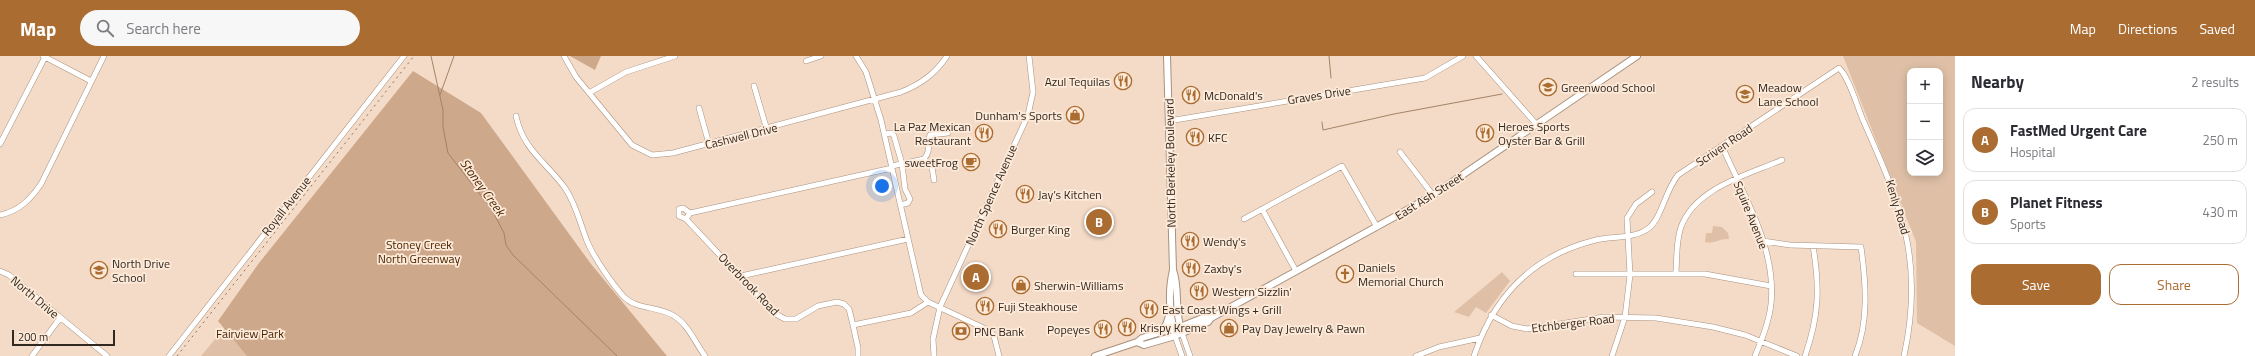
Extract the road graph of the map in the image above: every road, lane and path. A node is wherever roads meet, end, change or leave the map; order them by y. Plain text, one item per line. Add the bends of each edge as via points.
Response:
1 (44, 56) edge
2 (104, 56) edge
3 (404, 56) edge
4 (564, 56) edge
5 (675, 56) edge
6 (821, 56) edge
7 (856, 56) edge
8 (947, 56) edge
9 (1029, 56) edge
10 (1168, 56) edge
11 (1463, 56) edge
12 (1476, 56) edge
13 (1637, 56) edge
14 (656, 58) edge
15 (806, 61) dead end
16 (1839, 68) joint
17 (91, 81) junction
18 (754, 86) dead end
19 (589, 93) junction
20 (875, 100) junction
21 (699, 108) dead end
22 (516, 116) dead end
23 (1169, 121) junction
24 (1537, 125) junction
25 (767, 130) junction
26 (948, 133) dead end
27 (884, 134) junction
28 (0, 144) edge
29 (709, 144) junction
30 (1722, 146) junction
31 (1400, 152) dead end
32 (924, 159) junction
33 (1782, 160) dead end
34 (902, 164) junction
35 (892, 168) junction
36 (934, 180) dead end
37 (1737, 180) junction
38 (1652, 192) dead end
39 (1433, 195) junction
40 (900, 205) junction
41 (1262, 209) junction
42 (690, 213) junction
43 (0, 215) edge
44 (686, 219) junction
45 (1244, 219) dead end
46 (1377, 227) junction
47 (1627, 235) junction
48 (908, 239) junction
49 (1763, 241) junction
50 (1813, 246) junction
51 (1173, 270) junction
52 (0, 271) edge
53 (1296, 271) junction
54 (1676, 272) junction
55 (1576, 274) dead end
56 (1630, 275) junction
57 (741, 276) junction
58 (1771, 286) junction
59 (928, 302) junction
60 (940, 307) junction
61 (1171, 310) junction
62 (1491, 315) junction
63 (1625, 317) junction
64 (60, 318) junction
65 (853, 325) junction
66 (1173, 329) junction
67 (1181, 330) junction
68 (1157, 334) junction
69 (1175, 336) junction
70 (1480, 338) junction
71 (1137, 342) junction
72 (1761, 342) junction
73 (1109, 354) edge
74 (104, 355) edge
75 (32, 356) edge
76 (168, 356) edge
77 (706, 356) edge
78 (858, 356) edge
79 (934, 356) edge
80 (999, 356) edge
81 (1094, 356) edge
82 (1182, 356) edge
83 (1190, 356) edge
84 (1416, 356) edge
85 (1474, 356) edge
86 (1612, 356) edge
87 (1755, 356) edge
88 (1797, 356) edge
89 (1806, 356) edge
90 (1855, 356) edge
91 (1904, 356) edge

1 - 17 street
1 - 28 street
2 - 17 street
3 - 76 street, Royall Avenue
4 - 19 street, Cashwell Drive
5 - 14 street
6 - 15 street
7 - 20 street via 866,72
8 - 20 street, Cashwell Drive via 931,76 918,85
9 - 60 street, North Spence Avenue via 1033,92 1028,114
10 - 23 main road, North Berkeley Boulevard
11 - 23 street, Graves Drive via 1425,78
12 - 24 street
13 - 24 main road, East Ash Street
14 - 19 street
16 - 30 street, Scriven Road
16 - 91 street, Kenly Road via 1899,204 1908,242 1913,275 1910,326
17 - 43 street via 32,198 16,210
18 - 25 street
19 - 29 street, Cashwell Drive via 632,146 642,152 663,155
20 - 25 street, Cashwell Drive
20 - 27 street
21 - 29 street
22 - 77 street via 526,142 572,200 588,243 624,297 642,306 674,315
23 - 51 main road, North Berkeley Boulevard
24 - 39 main road, East Ash Street
25 - 29 street, Cashwell Drive
26 - 32 street via 930,135 930,151
27 - 34 street via 894,134
27 - 35 street
30 - 37 street, Squire Avenue
30 - 47 street, Scriven Road via 1678,175 1670,186 1657,218 1649,228
31 - 39 street
32 - 34 street
32 - 36 street via 932,168
33 - 37 street
34 - 35 street via 899,168
34 - 40 street via 905,188 910,198 908,203
35 - 40 street
35 - 42 street
37 - 49 street, Squire Avenue
37 - 54 street via 1700,199 1688,212 1677,241
38 - 47 street via 1631,211 1627,218
39 - 46 main road, East Ash Street
40 - 48 street
41 - 45 street
41 - 46 street via 1342,166
41 - 53 street
42 - 44 street
42 - 44 street via 683,208 679,209 679,216
44 - 57 street, Overbrook Road
46 - 53 main road, East Ash Street
47 - 56 street
47 - 62 street, Scriven Road via 1573,247 1545,260 1507,292
48 - 57 street
48 - 59 street via 921,295
49 - 50 street
49 - 58 street, Squire Avenue
50 - 89 street via 1818,307
50 - 90 street via 1861,247 1865,305
51 - 61 main road, North Berkeley Boulevard
51 - 67 main road, North Berkeley Boulevard via 1176,278 1177,317
52 - 64 street, North Drive via 9,275
53 - 67 main road, East Ash Street via 1211,318 1205,317
54 - 56 street
54 - 58 street via 1704,274
55 - 56 street
56 - 63 street
57 - 65 street, Overbrook Road via 774,313 785,319 796,319 818,306 837,302 849,309
58 - 72 street, Squire Avenue via 1770,309
59 - 60 street
59 - 65 street via 911,313
60 - 79 street, North Spence Avenue via 933,339
60 - 80 street via 990,331 994,336
61 - 66 main road, North Berkeley Boulevard
61 - 68 main road via 1166,325
62 - 63 street, Etchberger Road via 1512,326 1527,329 1604,317
62 - 70 street, Scriven Road
63 - 72 street, Etchberger Road via 1692,323
63 - 86 street
64 - 74 street, North Drive
64 - 75 street
65 - 78 street, Overbrook Road
66 - 67 main road, East Ash Street
66 - 68 main road, East Ash Street
66 - 69 main road, North Berkeley Boulevard
67 - 69 main road, East Ash Street
67 - 83 street
68 - 71 main road, East Ash Street
69 - 71 main road, East Ash Street via 1144,346
69 - 82 street
70 - 84 street via 1439,347
70 - 85 street
71 - 73 main road, East Ash Street
72 - 87 street, Squire Avenue
72 - 88 street, Etchberger Road
73 - 81 main road, East Ash Street

